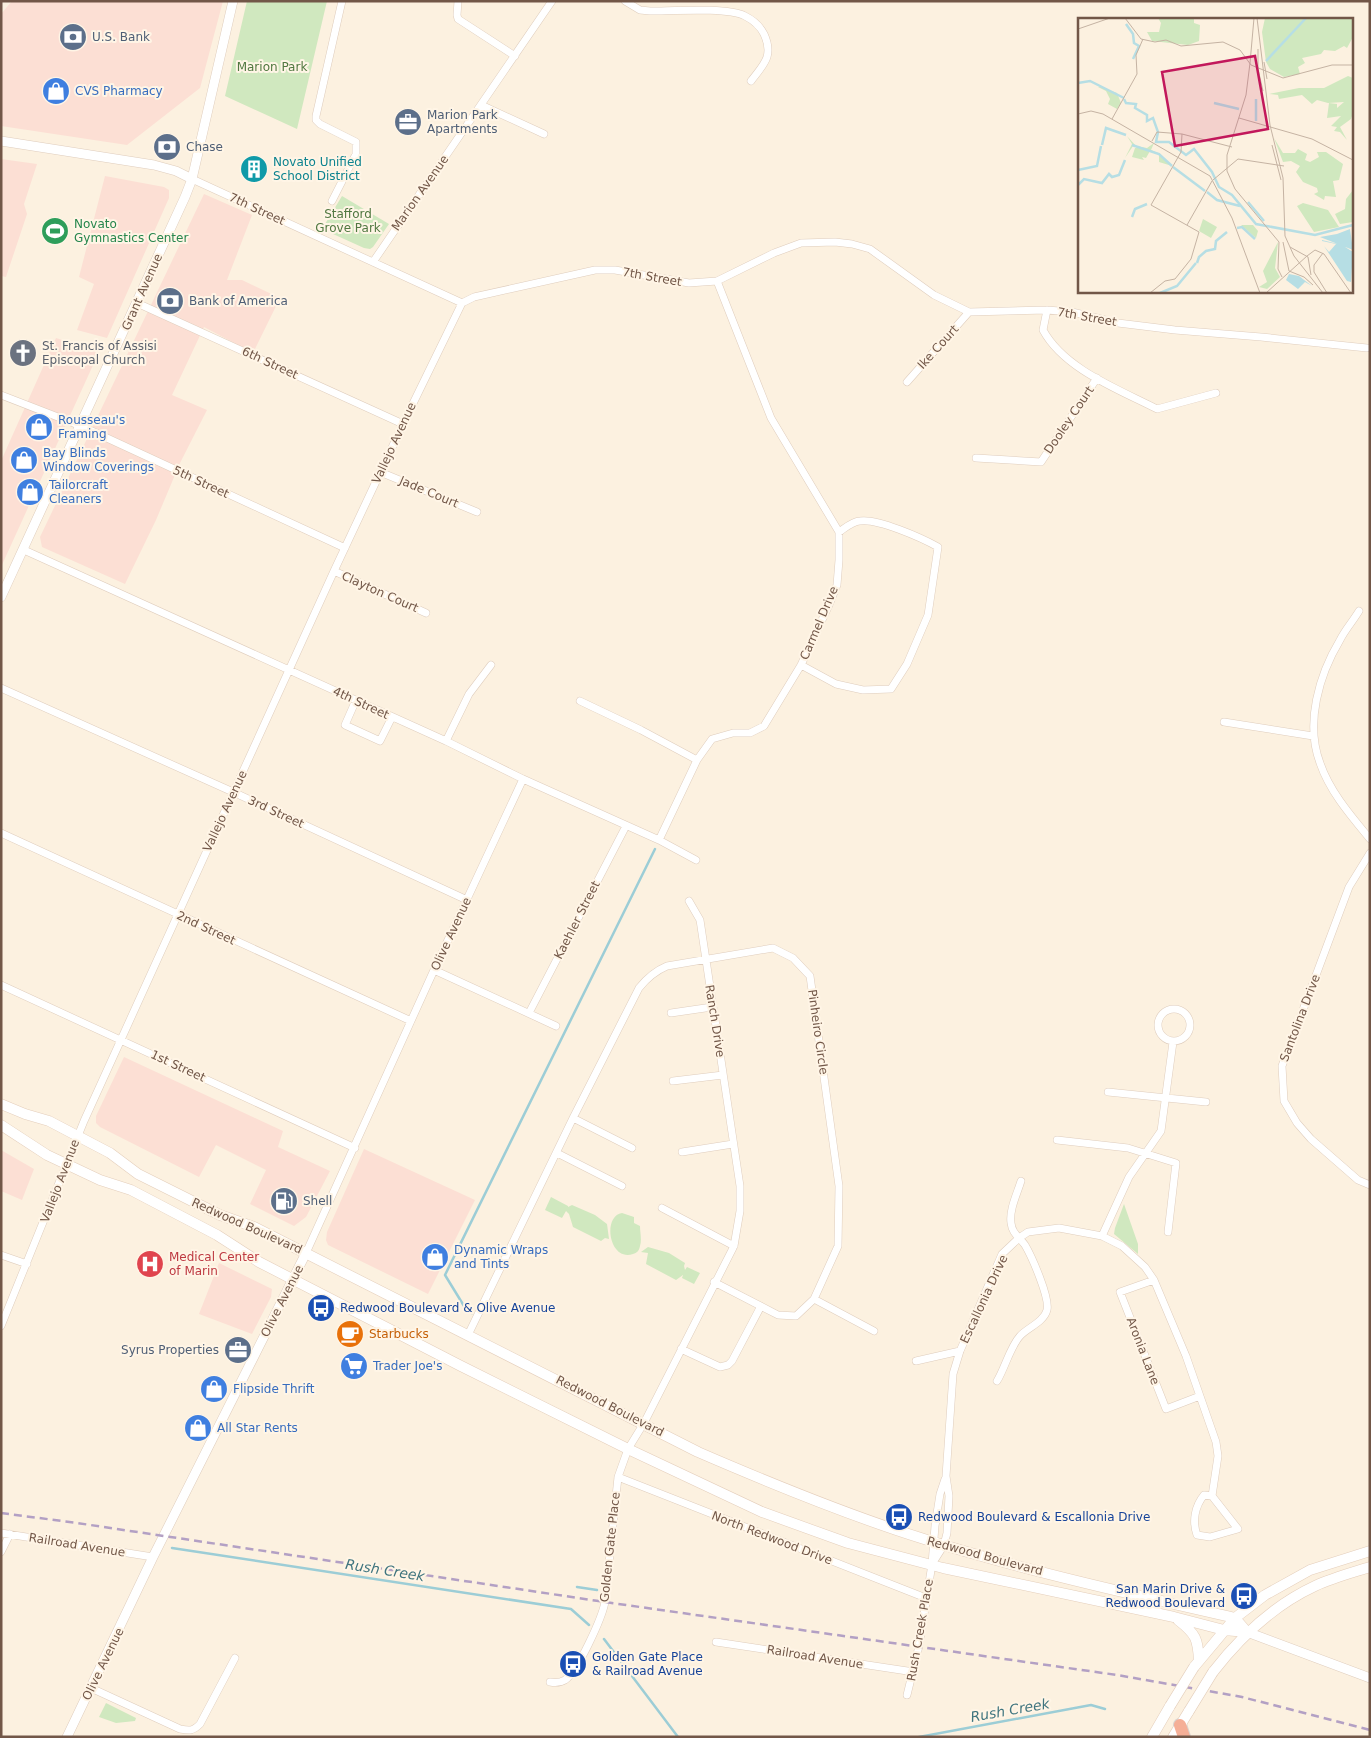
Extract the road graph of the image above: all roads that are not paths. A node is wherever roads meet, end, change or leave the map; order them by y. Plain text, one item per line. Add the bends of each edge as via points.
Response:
1 (233, 1) edge
2 (342, 1) edge
3 (458, 1) edge
4 (552, 1) edge
5 (625, 1) edge
6 (515, 56) junction
7 (751, 81) dead end
8 (481, 105) junction
9 (544, 134) dead end
10 (1, 141) edge
11 (192, 179) junction
12 (332, 201) dead end
13 (373, 262) junction
14 (717, 280) junction
15 (137, 303) junction
16 (462, 303) junction
17 (1047, 310) junction
18 (969, 312) junction
19 (1367, 348) dead end
20 (1097, 378) junction
21 (906, 382) dead end
22 (1216, 393) dead end
23 (1, 395) edge
24 (402, 424) junction
25 (81, 426) junction
26 (976, 458) dead end
27 (380, 472) junction
28 (477, 512) dead end
29 (839, 532) junction
30 (345, 548) junction
31 (24, 550) junction
32 (334, 571) junction
33 (4, 586) edge
34 (1, 597) edge
35 (1359, 612) dead end
36 (426, 613) dead end
37 (801, 665) junction
38 (490, 666) dead end
39 (290, 670) junction
40 (1, 688) edge
41 (356, 700) junction
42 (580, 701) dead end
43 (392, 716) junction
44 (1224, 722) dead end
45 (1313, 736) junction
46 (446, 741) junction
47 (697, 760) junction
48 (523, 779) junction
49 (233, 792) junction
50 (626, 826) junction
51 (1, 833) edge
52 (1370, 839) edge
53 (660, 840) junction
54 (1370, 853) edge
55 (696, 860) dead end
56 (467, 900) junction
57 (689, 901) dead end
58 (178, 915) junction
59 (705, 958) junction
60 (434, 970) junction
61 (1, 985) edge
62 (712, 1006) junction
63 (529, 1013) junction
64 (671, 1013) dead end
65 (411, 1021) junction
66 (556, 1026) dead end
67 (121, 1039) junction
68 (1173, 1042) junction
69 (723, 1075) junction
70 (673, 1081) dead end
71 (1108, 1092) dead end
72 (1166, 1098) junction
73 (1206, 1102) dead end
74 (1, 1104) edge
75 (573, 1118) junction
76 (1, 1125) edge
77 (78, 1136) junction
78 (1057, 1140) dead end
79 (733, 1144) junction
80 (355, 1148) junction
81 (632, 1148) dead end
82 (682, 1152) dead end
83 (557, 1153) junction
84 (1147, 1153) junction
85 (67, 1164) junction
86 (1021, 1182) dead end
87 (1370, 1185) edge
88 (622, 1186) dead end
89 (662, 1208) dead end
90 (1168, 1232) dead end
91 (1102, 1236) junction
92 (1019, 1238) junction
93 (734, 1246) junction
94 (306, 1253) junction
95 (1, 1255) edge
96 (26, 1264) junction
97 (294, 1279) junction
98 (1154, 1280) junction
99 (714, 1282) junction
100 (814, 1299) junction
101 (761, 1306) junction
102 (1, 1326) edge
103 (874, 1331) dead end
104 (468, 1334) junction
105 (681, 1349) junction
106 (960, 1351) junction
107 (916, 1361) dead end
108 (998, 1381) dead end
109 (1200, 1396) junction
110 (644, 1424) junction
111 (628, 1449) junction
112 (946, 1476) junction
113 (618, 1477) junction
114 (1212, 1496) junction
115 (1, 1533) edge
116 (10, 1534) junction
117 (933, 1542) junction
118 (944, 1545) junction
119 (1370, 1551) edge
120 (1, 1552) edge
121 (154, 1558) junction
122 (932, 1564) junction
123 (1370, 1568) edge
124 (926, 1598) junction
125 (1174, 1617) junction
126 (1235, 1618) junction
127 (1224, 1630) junction
128 (1247, 1632) junction
129 (716, 1642) dead end
130 (235, 1658) dead end
131 (1197, 1664) junction
132 (914, 1672) junction
133 (1370, 1678) edge
134 (550, 1682) dead end
135 (91, 1688) junction
136 (907, 1695) dead end
137 (1182, 1731) edge
138 (67, 1737) edge
139 (1152, 1737) edge
140 (1173, 1737) edge

1 - 11 street, Grant Avenue
2 - 12 street via 316,120 356,142 357,149
3 - 6 street via 458,18
4 - 6 street, Marion Avenue
5 - 7 street via 640,10 744,15 762,31 769,52
6 - 8 street, Marion Avenue
8 - 9 street
8 - 13 street, Marion Avenue
10 - 11 street, 7th Street via 154,165
11 - 13 street, 7th Street
11 - 15 street, Grant Avenue
13 - 16 street, 7th Street
14 - 16 street, 7th Street via 689,284 615,270 595,270 474,297
14 - 18 street, 7th Street via 801,243 852,244 870,249 934,295
14 - 29 street via 771,418
15 - 24 street, 6th Street
15 - 25 street, Grant Avenue
16 - 24 street, Vallejo Avenue
17 - 18 street, 7th Street
17 - 19 street, 7th Street via 1175,330
17 - 20 street via 1043,330 1048,340 1062,355
18 - 21 street, Ike Court
20 - 22 street via 1156,409
20 - 26 street, Dooley Court via 1040,462
23 - 25 street, 5th Street
24 - 27 street, Vallejo Avenue
25 - 30 street, 5th Street
25 - 31 street, Grant Avenue
27 - 28 street, Jade Court
27 - 30 street, Vallejo Avenue
29 - 37 street, Carmel Drive via 837,585
29 - 37 street via 859,520 876,522 938,547 928,615 907,664 891,689 863,690 836,684
30 - 32 street, Vallejo Avenue
31 - 33 street, Grant Avenue
31 - 39 street, 4th Street
32 - 36 street, Clayton Court
32 - 39 street, Vallejo Avenue
33 - 34 street, Grant Avenue
35 - 45 street via 1339,640 1318,688
37 - 47 street, Carmel Drive via 764,726 750,733 712,739
38 - 46 street via 469,694
39 - 41 street, 4th Street
39 - 49 street, Vallejo Avenue
40 - 49 street, 3rd Street
41 - 43 street, 4th Street
41 - 43 street via 345,725 380,741
42 - 47 street
43 - 46 street, 4th Street
44 - 45 street
45 - 52 street via 1320,764 1338,798
46 - 48 street, 4th Street
47 - 53 street, Carmel Drive
48 - 50 street, 4th Street
48 - 56 street, Olive Avenue
49 - 56 street, 3rd Street
49 - 58 street, Vallejo Avenue
50 - 53 street, 4th Street
50 - 63 street, Kaehler Street
51 - 58 street, 2nd Street
53 - 55 street, 4th Street
54 - 87 street, Santolina Drive via 1350,887 1282,1066 1284,1101 1297,1123 1358,1180
56 - 60 street, Olive Avenue
57 - 59 street, Ranch Drive via 700,920
58 - 65 street, 2nd Street
58 - 67 street, Vallejo Avenue
59 - 62 street, Ranch Drive
59 - 75 street, Pinheiro Circle via 667,966 639,988
59 - 100 street, Pinheiro Circle via 773,948 793,958 810,976 839,1186 838,1246
60 - 63 street
60 - 65 street, Olive Avenue
61 - 67 street, 1st Street
62 - 64 street
62 - 69 street, Ranch Drive
63 - 66 street
65 - 80 street, Olive Avenue
67 - 77 street, Vallejo Avenue
67 - 80 street, 1st Street
68 - 68 street via 1162,1036 1158,1026 1161,1015 1170,1009 1186,1013 1190,1022 1186,1037
68 - 72 street
69 - 70 street
69 - 79 street, Ranch Drive
71 - 72 street
72 - 73 street
72 - 84 street via 1161,1131
74 - 77 main road, Redwood Boulevard via 49,1121
75 - 81 street
75 - 83 street, Pinheiro Circle
76 - 85 main road, Redwood Boulevard via 36,1149
77 - 85 street, Vallejo Avenue
77 - 94 main road, Redwood Boulevard via 110,1153 138,1174 220,1216 254,1227
78 - 84 street
79 - 82 street
79 - 93 street, Ranch Drive via 740,1186 740,1212
80 - 94 street, Olive Avenue
83 - 88 street
83 - 104 street, Pinheiro Circle
84 - 90 street via 1176,1163
84 - 91 street via 1129,1177
85 - 96 street, Vallejo Avenue
85 - 97 main road, Redwood Boulevard via 131,1190
86 - 92 street via 1011,1223 1014,1234
89 - 93 street
91 - 92 street, Escallonia Drive via 1059,1228 1028,1232
91 - 98 street, Escallonia Drive via 1122,1246
92 - 106 street, Escallonia Drive via 1002,1254
92 - 108 street via 1048,1300 1047,1312 1031,1329 1020,1335
93 - 99 street, Ranch Drive
94 - 97 street, Olive Avenue
94 - 104 main road, Redwood Boulevard
95 - 96 street
96 - 102 street, Vallejo Avenue
97 - 111 main road, Redwood Boulevard
97 - 121 street, Olive Avenue
98 - 109 street, Escallonia Drive
98 - 109 street, Aronia Lane via 1120,1292 1166,1409
99 - 101 street, Pinheiro Circle
99 - 105 street, Ranch Drive
100 - 101 street, Pinheiro Circle via 796,1316 778,1314
100 - 103 street
101 - 105 street via 728,1365 720,1367
104 - 110 main road, Redwood Boulevard
105 - 110 street, Ranch Drive
106 - 107 street
106 - 112 street, Escallonia Drive via 954,1374
109 - 114 street, Escallonia Drive via 1218,1456
110 - 111 street, Golden Gate Place
110 - 117 main road, Redwood Boulevard via 698,1452 773,1484
111 - 113 street, Golden Gate Place
111 - 122 main road, Redwood Boulevard via 762,1512 848,1543
112 - 117 street, Escallonia Drive
112 - 118 street, Escallonia Drive via 949,1496
113 - 124 street, North Redwood Drive
113 - 134 street, Golden Gate Place via 603,1611 577,1666 561,1682
114 - 114 street via 1217,1502 1238,1529 1210,1537 1198,1535 1194,1526 1198,1503 1204,1495
115 - 116 street, Railroad Avenue
116 - 120 street
116 - 121 street, Railroad Avenue
117 - 118 main road, Redwood Boulevard
117 - 122 street, Escallonia Drive
118 - 122 street, Escallonia Drive
118 - 126 main road, Redwood Boulevard
119 - 126 main road via 1310,1570 1265,1595
121 - 135 street, Olive Avenue
122 - 124 street, Rush Creek Place
122 - 125 main road, Redwood Boulevard
123 - 128 main road via 1298,1594
124 - 132 street, Rush Creek Place
125 - 127 main road, Redwood Boulevard
125 - 131 main road via 1198,1640
126 - 127 main road
126 - 128 main road, Redwood Boulevard
127 - 128 main road, Redwood Boulevard
127 - 131 main road
128 - 133 street, Redwood Boulevard
128 - 137 main road, bridge via 1213,1672 1189,1711
129 - 132 street, Railroad Avenue
130 - 135 street via 200,1724 190,1731
131 - 139 main road, bridge
132 - 136 street, Rush Creek Place
135 - 138 street, Olive Avenue
137 - 140 main road

